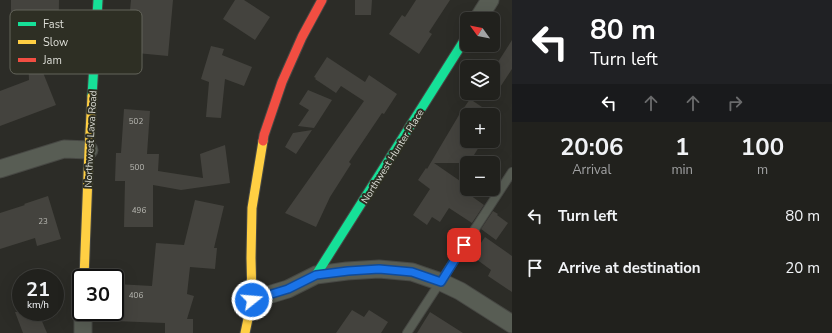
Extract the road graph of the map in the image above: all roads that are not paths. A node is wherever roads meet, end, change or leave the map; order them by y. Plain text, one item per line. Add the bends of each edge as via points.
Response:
1 (98, 0) edge
2 (322, 0) edge
3 (490, 0) edge
4 (97, 10) edge
5 (482, 12) edge
6 (460, 47) edge
7 (94, 74) edge
8 (89, 150) junction
9 (0, 169) edge
10 (512, 172) edge
11 (84, 269) edge
12 (316, 275) junction
13 (441, 282) junction
14 (252, 300) junction
15 (83, 321) edge
16 (512, 324) edge
17 (83, 333) edge
18 (245, 333) edge
19 (407, 333) edge

1 - 4 street, Northwest Lava Road
2 - 14 street via 302,36 282,82 264,135 252,208
3 - 5 street
6 - 12 street, Northwest Hunter Place
7 - 8 street, Northwest Lava Road
8 - 9 street via 64,149
8 - 11 street, Northwest Lava Road
10 - 13 lane
12 - 13 street via 379,269 412,272
12 - 14 street via 288,289
13 - 16 street
13 - 19 lane
14 - 18 street
15 - 17 street

